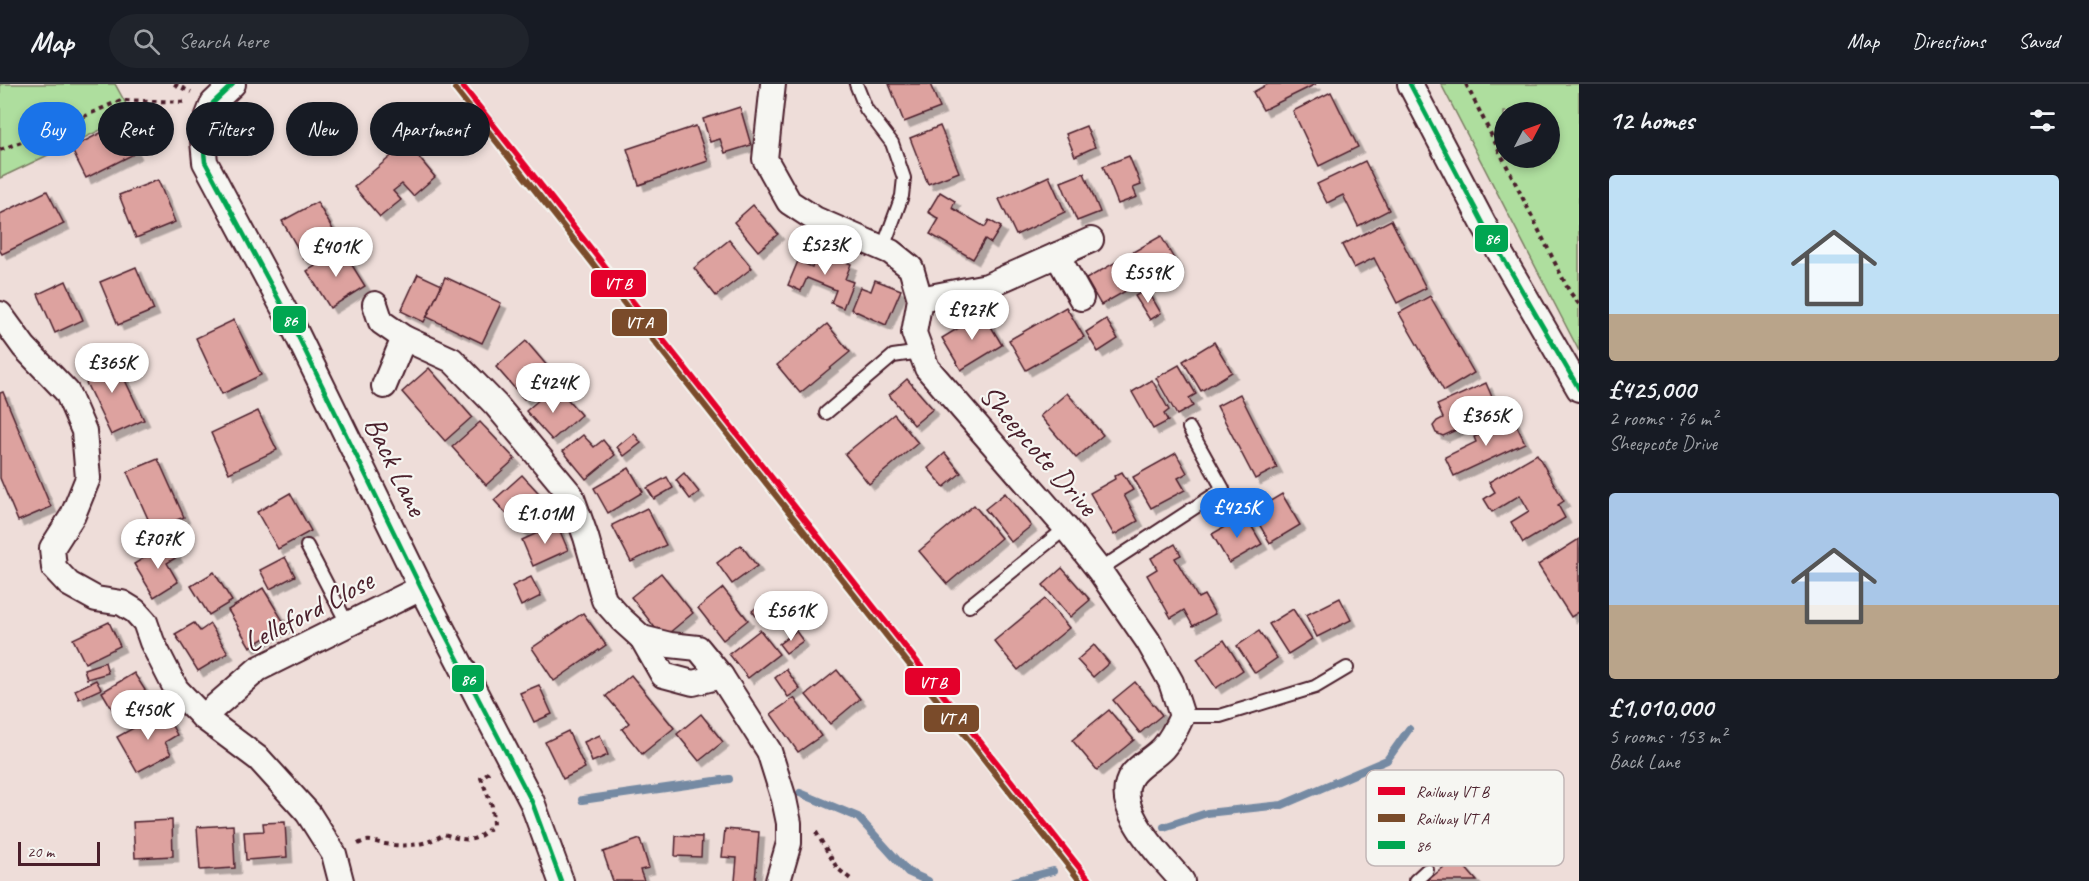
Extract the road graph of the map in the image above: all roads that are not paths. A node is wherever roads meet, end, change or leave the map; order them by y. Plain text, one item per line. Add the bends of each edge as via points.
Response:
1 (233, 84) edge
2 (773, 84) edge
3 (856, 84) edge
4 (1410, 84) edge
5 (1092, 240) dead end
6 (883, 248) junction
7 (1057, 255) junction
8 (920, 298) junction
9 (1081, 298) dead end
10 (375, 304) dead end
11 (0, 314) edge
12 (404, 338) junction
13 (921, 352) junction
14 (384, 386) dead end
15 (1579, 389) edge
16 (826, 413) dead end
17 (1189, 428) dead end
18 (1066, 528) junction
19 (307, 546) dead end
20 (1099, 570) junction
21 (422, 588) junction
22 (969, 606) dead end
23 (348, 625) junction
24 (642, 638) junction
25 (1347, 668) dead end
26 (721, 676) junction
27 (1182, 716) junction
28 (203, 717) junction
29 (1427, 870) dead end
30 (341, 881) edge
31 (561, 881) edge
32 (778, 881) edge
33 (1182, 881) edge
34 (1415, 881) edge

1 - 21 street, Back Lane via 213,103 202,131 205,162 294,328
2 - 6 street, Sheepcote Drive via 765,159 789,202 815,219
3 - 6 lane via 870,116 892,143 904,178 902,196
4 - 15 street via 1484,225
5 - 7 street
6 - 8 street, Sheepcote Drive via 911,268
7 - 8 street via 987,286
7 - 9 street
8 - 13 street, Sheepcote Drive via 914,333
10 - 12 street via 381,322
11 - 28 street via 24,347 67,393 84,431 88,478 73,515 52,548 54,568 69,584 96,600 122,603 135,611 145,622 176,689
12 - 14 street
12 - 24 street via 452,360 496,405 571,495 604,600
13 - 16 lane via 893,356
13 - 18 street, Sheepcote Drive via 927,368
17 - 20 lane via 1223,489
18 - 20 street, Sheepcote Drive
18 - 22 lane
19 - 23 lane
20 - 27 street, Sheepcote Drive via 1148,641 1171,682
21 - 23 street, Lelleford Close
21 - 31 street, Back Lane via 532,802
23 - 28 street, Lelleford Close via 258,669
24 - 26 street via 698,648
24 - 26 street via 663,675 693,683
25 - 27 lane via 1315,687 1220,716
26 - 32 street via 769,751 784,799 789,843
27 - 33 street via 1163,748 1132,776 1127,789 1138,828
28 - 30 street via 259,759 308,813 334,854
29 - 34 lane

